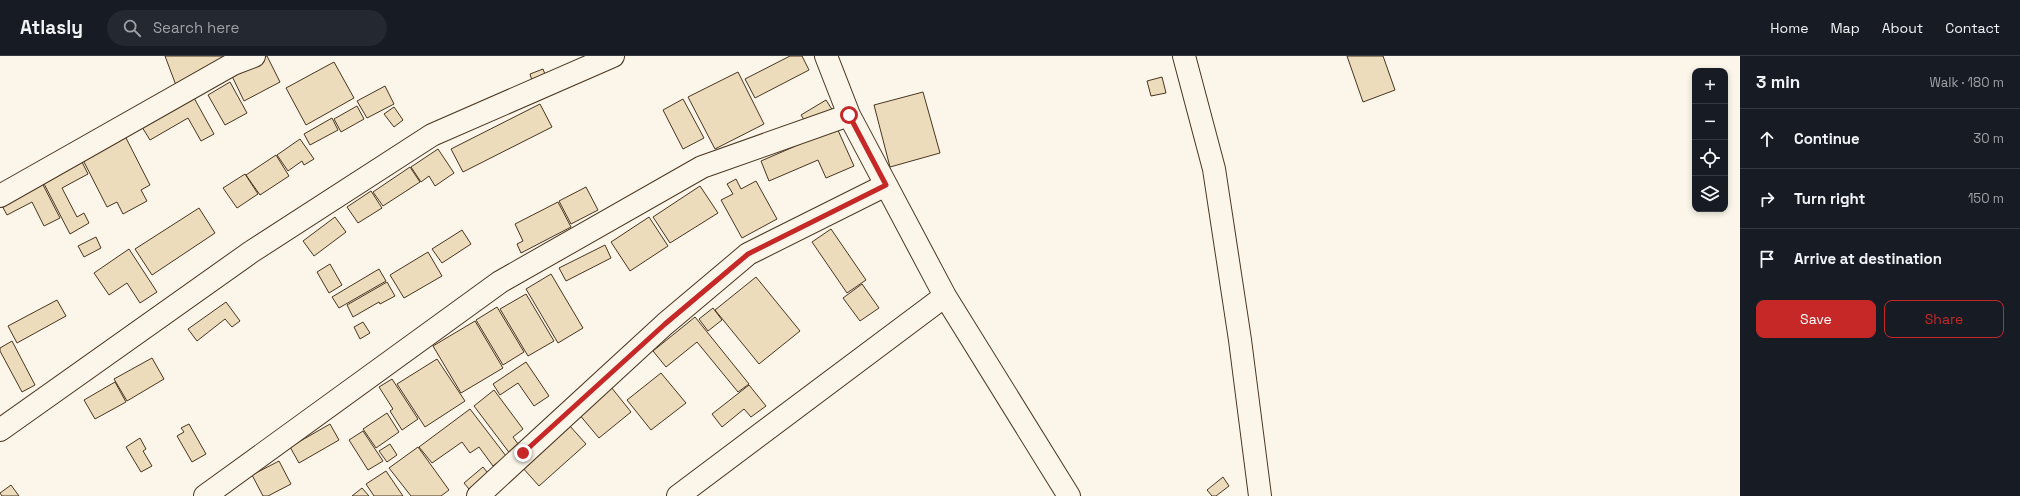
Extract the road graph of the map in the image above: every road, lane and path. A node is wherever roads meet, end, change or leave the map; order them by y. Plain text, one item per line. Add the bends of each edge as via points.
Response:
1 (254, 56) edge
2 (613, 56) edge
3 (826, 56) edge
4 (1184, 56) edge
5 (849, 115) junction
6 (886, 185) junction
7 (0, 196) edge
8 (945, 296) junction
9 (0, 430) edge
10 (205, 496) edge
11 (478, 496) edge
12 (678, 496) edge
13 (1069, 496) edge
14 (1260, 496) edge

1 - 7 main road via 233,64
2 - 9 main road via 432,135 251,252
3 - 5 main road
4 - 14 main road via 1214,169
5 - 6 main road
5 - 10 main road via 702,167 500,282
6 - 8 main road
6 - 11 main road via 748,254 659,329
8 - 12 main road
8 - 13 main road

